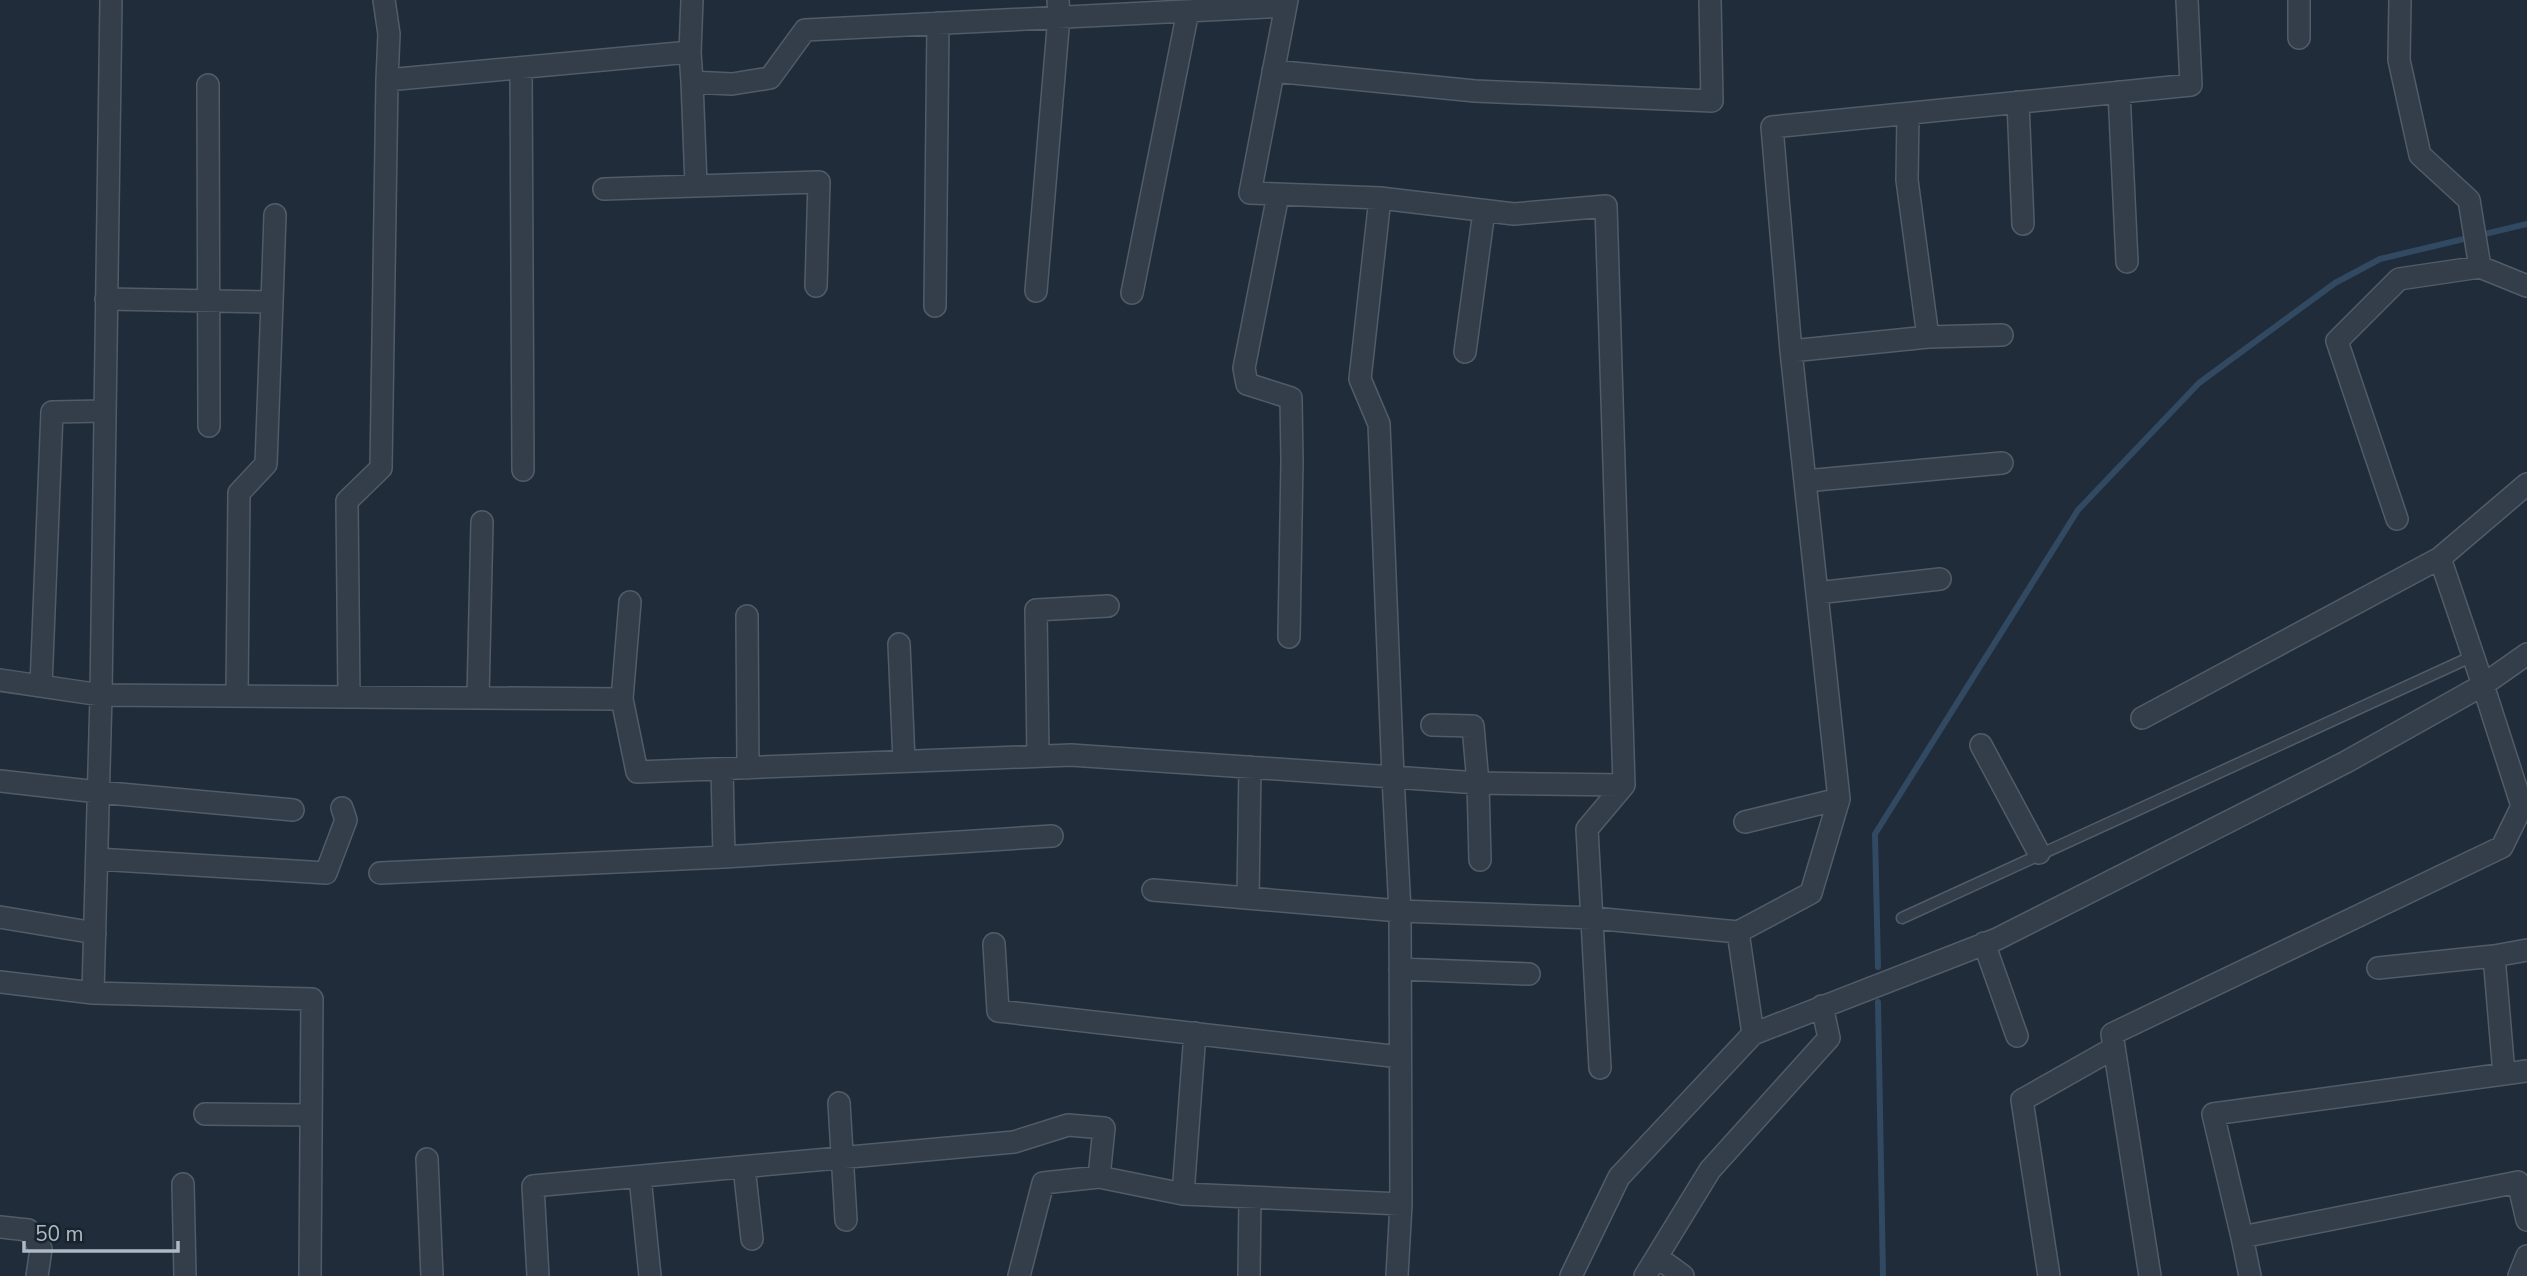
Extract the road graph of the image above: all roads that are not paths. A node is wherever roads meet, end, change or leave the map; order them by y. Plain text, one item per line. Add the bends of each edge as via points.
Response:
1 (111, 0) edge
2 (384, 0) edge
3 (691, 0) edge
4 (1710, 0) edge
5 (2187, 0) edge
6 (2299, 0) edge
7 (2400, 0) edge
8 (1286, 3) edge
9 (1058, 8) edge
10 (1188, 10) junction
11 (938, 23) junction
12 (2299, 38) dead end
13 (690, 52) junction
14 (521, 68) junction
15 (1273, 71) junction
16 (387, 80) junction
17 (692, 82) junction
18 (208, 85) dead end
19 (2119, 92) junction
20 (2018, 102) junction
21 (1908, 114) junction
22 (696, 185) junction
23 (604, 189) dead end
24 (1278, 195) junction
25 (1380, 198) junction
26 (1484, 211) junction
27 (275, 215) dead end
28 (2023, 224) dead end
29 (2479, 259) junction
30 (2127, 262) dead end
31 (816, 286) dead end
32 (2527, 286) edge
33 (1036, 291) dead end
34 (1132, 293) dead end
35 (106, 299) junction
36 (208, 301) junction
37 (272, 302) junction
38 (934, 306) dead end
39 (2002, 335) dead end
40 (1928, 337) junction
41 (1791, 351) junction
42 (1465, 352) dead end
43 (104, 411) junction
44 (209, 426) dead end
45 (2001, 463) dead end
46 (523, 470) dead end
47 (1805, 481) junction
48 (2527, 484) edge
49 (2397, 519) dead end
50 (482, 522) dead end
51 (2440, 558) junction
52 (1940, 579) dead end
53 (1817, 593) junction
54 (630, 602) dead end
55 (1108, 606) dead end
56 (747, 616) dead end
57 (1289, 637) dead end
58 (899, 644) dead end
59 (2527, 654) edge
60 (2473, 656) junction
61 (0, 680) edge
62 (2483, 685) junction
63 (41, 686) junction
64 (101, 695) junction
65 (237, 696) junction
66 (349, 697) junction
67 (478, 698) junction
68 (622, 699) junction
69 (2142, 718) dead end
70 (1432, 725) dead end
71 (1981, 745) dead end
72 (1038, 756) junction
73 (904, 761) junction
74 (1250, 767) junction
75 (748, 768) junction
76 (722, 769) junction
77 (1393, 777) junction
78 (0, 781) edge
79 (1478, 783) junction
80 (1624, 785) junction
81 (99, 792) junction
82 (1839, 799) junction
83 (2524, 805) edge
84 (342, 808) dead end
85 (293, 810) dead end
86 (1745, 822) dead end
87 (1052, 836) dead end
88 (2039, 853) junction
89 (724, 858) junction
90 (97, 859) junction
91 (1480, 860) dead end
92 (380, 873) dead end
93 (1153, 890) dead end
94 (1248, 898) junction
95 (1400, 911) junction
96 (0, 917) edge
97 (1593, 918) junction
98 (1902, 918) dead end
99 (1738, 932) junction
100 (95, 933) junction
101 (1983, 943) junction
102 (994, 944) dead end
103 (2527, 950) edge
104 (2494, 956) junction
105 (2378, 968) dead end
106 (1400, 969) junction
107 (1530, 974) dead end
108 (0, 982) edge
109 (93, 993) junction
110 (1822, 1006) junction
111 (1195, 1033) junction
112 (1753, 1034) junction
113 (2017, 1035) dead end
114 (2115, 1048) junction
115 (1400, 1057) junction
116 (1600, 1068) dead end
117 (2527, 1071) edge
118 (2504, 1074) junction
119 (839, 1103) dead end
120 (205, 1114) dead end
121 (311, 1115) junction
122 (842, 1158) junction
123 (427, 1159) dead end
124 (744, 1167) junction
125 (640, 1177) junction
126 (1099, 1177) junction
127 (183, 1184) dead end
128 (1183, 1194) junction
129 (1250, 1198) junction
130 (1402, 1204) junction
131 (846, 1220) dead end
132 (2527, 1220) edge
133 (0, 1227) edge
134 (2242, 1237) junction
135 (752, 1239) dead end
136 (2527, 1256) edge
137 (1657, 1257) junction
138 (37, 1276) edge
139 (185, 1276) edge
140 (310, 1276) edge
141 (432, 1276) edge
142 (538, 1276) edge
143 (650, 1276) edge
144 (1019, 1276) edge
145 (1249, 1276) edge
146 (1397, 1276) edge
147 (1570, 1276) edge
148 (1645, 1276) edge
149 (1683, 1276) edge
150 (2049, 1276) edge
151 (2150, 1276) edge
152 (2250, 1276) edge
153 (2519, 1276) edge

1 - 35 street
2 - 16 street via 389,34
3 - 13 street
4 - 15 street via 1712,101 1475,91
5 - 19 street via 2191,85
6 - 12 street
7 - 29 street via 2399,60 2420,155 2469,200
8 - 10 street
8 - 15 street
9 - 10 street
9 - 11 street
9 - 33 street
10 - 34 street
11 - 17 street via 806,30 770,78 733,84
11 - 38 street
13 - 14 street
13 - 17 street
14 - 16 street
14 - 46 street
15 - 24 street via 1250,193
16 - 66 street via 381,468 347,501
17 - 22 street
18 - 36 street
19 - 20 street
19 - 30 street
20 - 21 street
20 - 28 street
21 - 40 street via 1908,180
21 - 41 street via 1772,127
22 - 23 street
22 - 31 street via 819,182
24 - 25 street
24 - 57 street via 1244,368 1247,384 1291,398
25 - 26 street
25 - 77 street via 1360,379 1379,424
26 - 42 street
26 - 80 street via 1514,215 1606,206
27 - 37 street
29 - 32 street
29 - 49 street via 2399,279 2336,341
35 - 36 street
35 - 43 street
36 - 37 street
36 - 44 street
37 - 65 street via 266,464 239,493
39 - 40 street
40 - 41 street
41 - 47 street
43 - 63 street via 52,412
43 - 64 street
45 - 47 street
47 - 53 street
48 - 51 street
50 - 67 street
51 - 60 street
51 - 69 street
52 - 53 street
53 - 82 street
54 - 68 street
55 - 72 street via 1036,610
56 - 75 street
58 - 73 street
59 - 62 street
60 - 62 street
60 - 88 lane
61 - 63 street
62 - 83 street
62 - 101 street via 2346,762
63 - 64 street
64 - 65 street
64 - 81 street
65 - 66 street
66 - 67 street
67 - 68 street
68 - 76 street via 637,772
70 - 79 street via 1473,726
71 - 88 street
72 - 73 street
72 - 74 street
73 - 75 street
74 - 77 street
74 - 94 street
75 - 76 street
76 - 89 street
77 - 79 street
77 - 95 street
78 - 81 street
79 - 80 street
79 - 91 street
80 - 97 street via 1587,829
81 - 85 street
81 - 90 street
82 - 86 street
82 - 99 street via 1811,893
83 - 114 street via 2502,846 2112,1034
84 - 90 street via 346,820 326,873
87 - 89 street
88 - 98 lane
89 - 92 street
90 - 100 street
93 - 94 street
94 - 95 street
95 - 97 street
95 - 106 street
96 - 100 street
97 - 99 street
97 - 116 street
99 - 112 street
100 - 109 street
101 - 110 street
101 - 113 street
102 - 111 street via 998,1011
103 - 104 street
104 - 105 street
104 - 118 street
106 - 107 street
106 - 115 street
108 - 109 street
109 - 121 street via 312,999
110 - 112 street
110 - 137 street via 1829,1038 1710,1170
111 - 115 street
111 - 128 street
112 - 147 street via 1619,1177
114 - 150 street via 2022,1100
114 - 151 street
115 - 130 street
117 - 118 street
118 - 134 street via 2213,1114
119 - 122 street
120 - 121 street
121 - 140 street
122 - 124 street
122 - 126 street via 1014,1142 1068,1125 1104,1128
122 - 131 street
123 - 141 street
124 - 125 street
124 - 135 street
125 - 142 street via 533,1186
125 - 143 street
126 - 128 street
126 - 144 street via 1043,1183
127 - 139 street
128 - 129 street
129 - 130 street
129 - 145 street
130 - 146 street
132 - 134 street via 2518,1182
133 - 138 street via 28,1230 41,1249
134 - 152 street
136 - 153 street
137 - 148 street
137 - 149 street

